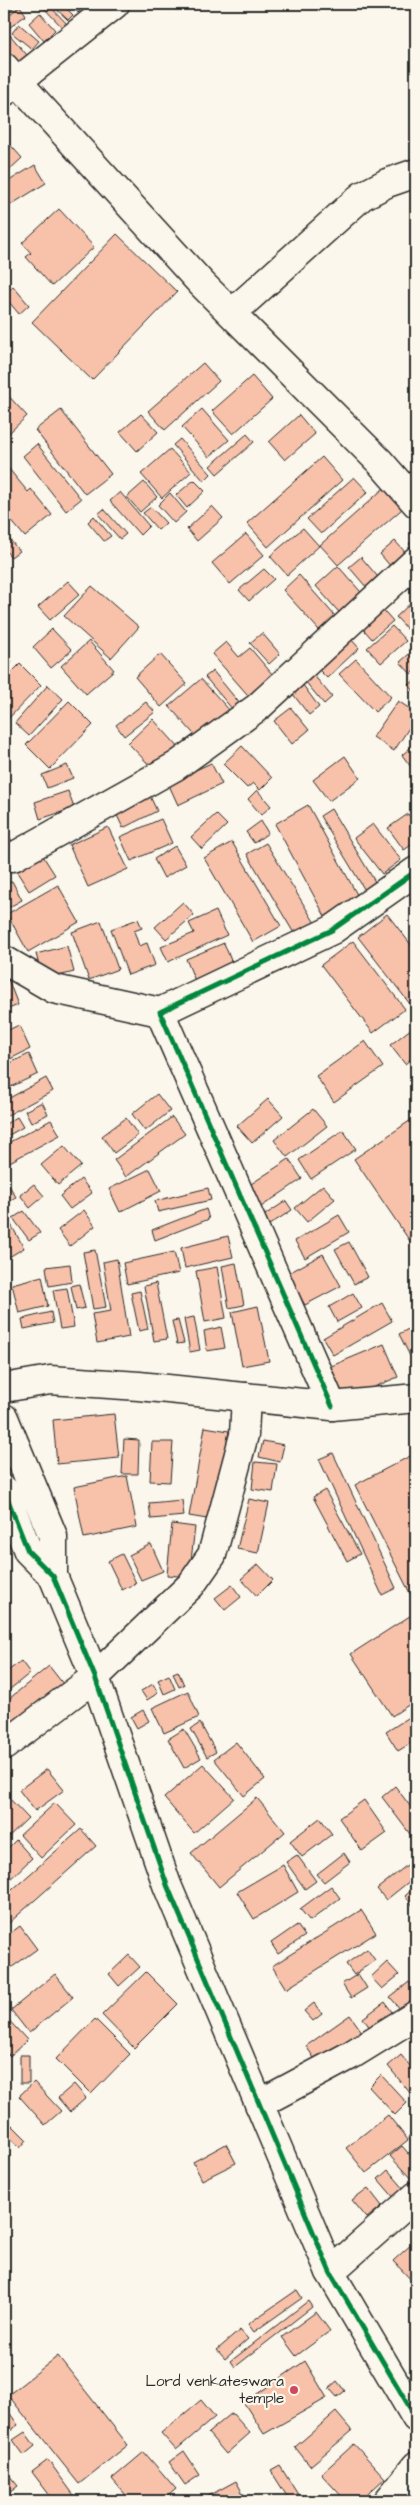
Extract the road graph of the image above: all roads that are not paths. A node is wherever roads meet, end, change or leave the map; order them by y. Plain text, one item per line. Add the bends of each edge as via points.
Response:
1 (115, 4) edge
2 (8, 81) edge
3 (416, 173) edge
4 (232, 313) junction
5 (416, 503) edge
6 (416, 561) edge
7 (13, 857) dead end
8 (416, 871) edge
9 (4, 960) edge
10 (160, 1012) junction
11 (4, 1388) edge
12 (246, 1397) junction
13 (416, 1398) edge
14 (332, 1406) junction
15 (4, 1418) edge
16 (4, 1490) edge
17 (53, 1576) junction
18 (94, 1678) junction
19 (4, 1746) edge
20 (416, 2015) edge
21 (259, 2104) junction
22 (416, 2196) edge
23 (330, 2272) junction
24 (416, 2418) edge
25 (416, 2466) edge
26 (388, 2501) edge

1 - 2 street
2 - 4 street
3 - 4 street via 362,196
4 - 5 street via 380,462
6 - 7 street via 258,707 176,766
8 - 10 street via 332,930
9 - 10 street via 54,989
10 - 14 street
11 - 12 street via 50,1380
12 - 14 street
12 - 18 street via 244,1434 212,1555 191,1586
13 - 14 street
15 - 17 street via 53,1536
16 - 17 street via 28,1551
17 - 18 street
18 - 19 street
18 - 21 street via 167,1885
20 - 21 street via 351,2055
21 - 23 street
22 - 23 street
23 - 24 street
25 - 26 street

